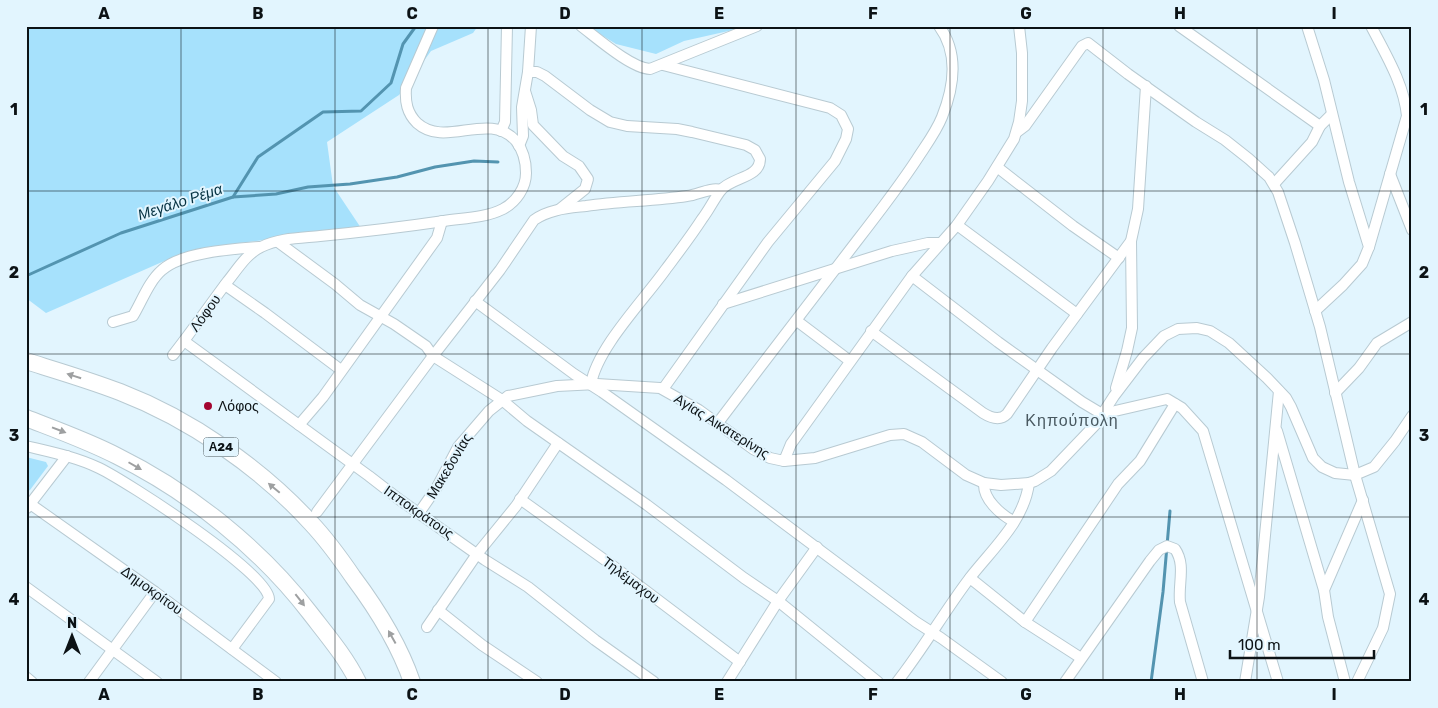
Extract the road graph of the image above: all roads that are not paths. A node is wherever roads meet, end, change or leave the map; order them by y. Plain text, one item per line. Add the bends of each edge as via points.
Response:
1 (433, 26) edge
2 (507, 26) edge
3 (531, 26) edge
4 (581, 26) edge
5 (758, 26) edge
6 (939, 26) edge
7 (1019, 26) edge
8 (1180, 26) edge
9 (1371, 26) edge
10 (1305, 28) edge
11 (663, 65) junction
12 (528, 72) junction
13 (1146, 86) junction
14 (525, 90) junction
15 (1332, 114) junction
16 (1407, 116) junction
17 (1320, 126) junction
18 (1412, 126) edge
19 (501, 131) junction
20 (1017, 132) junction
21 (519, 146) junction
22 (997, 167) junction
23 (1390, 174) junction
24 (1274, 184) junction
25 (721, 190) junction
26 (557, 211) junction
27 (442, 221) junction
28 (957, 225) junction
29 (1412, 230) edge
30 (1130, 241) junction
31 (278, 242) junction
32 (940, 243) junction
33 (260, 247) junction
34 (1369, 247) junction
35 (1119, 258) junction
36 (836, 269) junction
37 (912, 276) junction
38 (225, 285) junction
39 (475, 302) junction
40 (723, 304) junction
41 (1315, 311) junction
42 (1077, 314) junction
43 (379, 317) junction
44 (797, 320) junction
45 (113, 322) dead end
46 (1412, 322) edge
47 (871, 332) junction
48 (184, 340) junction
49 (173, 355) dead end
50 (433, 356) junction
51 (26, 361) edge
52 (850, 361) junction
53 (341, 370) junction
54 (1037, 370) junction
55 (591, 384) junction
56 (664, 389) junction
57 (1279, 391) junction
58 (1335, 393) junction
59 (1114, 396) junction
60 (502, 400) junction
61 (1175, 404) junction
62 (1102, 414) junction
63 (1412, 417) edge
64 (26, 418) edge
65 (717, 424) junction
66 (299, 426) junction
67 (1276, 426) junction
68 (558, 443) junction
69 (26, 446) edge
70 (67, 456) junction
71 (784, 461) junction
72 (352, 464) junction
73 (1356, 475) junction
74 (984, 483) junction
75 (1029, 483) junction
76 (520, 499) junction
77 (1363, 500) junction
78 (28, 504) edge
79 (317, 512) dead end
80 (419, 513) junction
81 (1013, 522) junction
82 (817, 547) junction
83 (478, 554) junction
84 (970, 578) junction
85 (26, 587) edge
86 (1324, 590) junction
87 (155, 592) junction
88 (778, 601) junction
89 (438, 610) junction
90 (1256, 614) junction
91 (1024, 622) junction
92 (427, 627) dead end
93 (932, 633) junction
94 (232, 649) junction
95 (112, 650) junction
96 (1081, 658) junction
97 (740, 662) junction
98 (26, 677) edge
99 (32, 682) edge
100 (89, 682) edge
101 (157, 682) edge
102 (276, 682) edge
103 (358, 682) edge
104 (412, 682) edge
105 (537, 682) edge
106 (654, 682) edge
107 (727, 682) edge
108 (878, 682) edge
109 (897, 682) edge
110 (1002, 682) edge
111 (1065, 682) edge
112 (1202, 682) edge
113 (1245, 682) edge
114 (1278, 682) edge
115 (1346, 682) edge
116 (1358, 682) edge

1 - 19 street via 406,88 405,100 411,115 428,131 438,133 484,128
2 - 19 street via 505,122
3 - 12 street
4 - 11 street via 638,66 650,69
5 - 11 street
6 - 36 street via 950,44 953,66 943,115 906,176
7 - 20 street via 1022,86
8 - 17 street
9 - 16 street via 1393,69
10 - 15 street via 1324,80
11 - 40 street via 830,108 839,112 847,126 847,136 835,161 768,242
12 - 14 street
12 - 25 street via 545,76 610,122 685,130 755,150 760,158 757,170 732,181
13 - 20 street via 1091,44 1085,43 1025,126
13 - 24 street via 1225,140 1262,169
13 - 30 street via 1138,209
14 - 21 street
14 - 26 street via 533,125 563,156 579,166 588,179 585,189
15 - 17 street
15 - 34 street
16 - 18 street
16 - 23 street
17 - 24 street via 1312,142
19 - 21 street
20 - 22 street
21 - 27 street via 524,156 526,175 519,195 511,203 492,213
22 - 28 street
22 - 35 street
23 - 29 street
23 - 34 street
24 - 41 street
25 - 26 street
25 - 55 street via 617,333 597,365
26 - 39 street via 534,220
27 - 31 street
27 - 43 street via 437,238
28 - 32 street
28 - 42 street
30 - 35 street
30 - 59 street via 1132,328
31 - 33 street
31 - 43 street
32 - 36 street via 914,245
32 - 37 street
33 - 38 street, Λόφου via 244,260
33 - 45 street via 197,254 174,262 162,270 149,287 134,316
34 - 41 street via 1356,272
35 - 42 street
36 - 40 street
36 - 44 street
37 - 47 street
37 - 54 street
38 - 48 street, Λόφου
38 - 53 street
39 - 50 street
39 - 55 street
40 - 56 street
41 - 58 street
42 - 54 street
43 - 50 street via 426,346
43 - 53 street
44 - 52 street
44 - 65 street
46 - 58 street via 1377,343
47 - 52 street
47 - 54 street via 990,417 1004,417
48 - 49 street, Λόφου
48 - 66 street, Ιπποκράτους
50 - 60 street
50 - 72 street
104 -> 51 highway, Α24 via 391,634 362,588 318,531 276,489 227,451 172,416 120,392
52 - 71 street via 791,444
53 - 66 street
54 - 62 street
55 - 56 street, Αγίας Αικατερίνης
55 - 60 street, Αγίας Αικατερίνης via 552,386 512,394
55 - 82 street
56 - 65 street, Αγίας Αικατερίνης
57 - 59 street, Αγίας Αικατερίνης via 1222,337 1210,331 1186,328 1164,336
57 - 67 street
57 - 73 street, Αγίας Αικατερίνης via 1291,407 1318,464 1335,473
58 - 73 street
59 - 62 street, Αγίας Αικατερίνης
60 - 68 street
60 - 80 street, Μακεδονίας via 460,443
61 - 62 street via 1167,399
61 - 90 street via 1203,431
61 - 91 street via 1140,461 1118,484
62 - 75 street, Αγίας Αικατερίνης via 1051,471
63 - 73 street via 1380,462
64 -> 103 highway via 117,456 176,491 216,520 288,584
65 - 71 street, Αγίας Αικατερίνης via 763,454
66 - 72 street, Ιπποκράτους
67 - 86 street
67 - 90 street
68 - 76 street
68 - 88 street
69 - 70 street
70 - 78 street
70 - 94 street via 100,468 165,508 226,553 267,592 268,601
71 - 74 street, Αγίας Αικατερίνης via 815,458 890,434 904,434 922,442 966,475
72 - 79 street
72 - 80 street, Ιπποκράτους
73 - 77 street
74 - 75 street, Αγίας Αικατερίνης
74 - 81 street via 985,494
75 - 81 street via 1024,504
76 - 83 street
76 - 97 street, Τηλέμαχου
77 - 86 street
77 - 116 street via 1390,594 1383,628
78 - 87 street, Δημοκρίτου
80 - 83 street, Ιπποκράτους
81 - 84 street
82 - 88 street
82 - 93 street
83 - 89 street
83 - 106 street, Ιπποκράτους via 528,587 594,640
84 - 91 street
84 - 93 street
85 - 95 street
86 - 115 street
87 - 94 street, Δημοκρίτου
87 - 95 street
88 - 97 street
88 - 108 street
89 - 92 street
89 - 105 street
90 - 113 street
90 - 114 street
91 - 96 street
93 - 109 street
93 - 110 street
94 - 102 street, Δημοκρίτου
95 - 100 street
95 - 101 street
96 - 111 street
96 - 112 street via 1150,561 1169,546 1180,558 1180,602
97 - 107 street
98 - 99 street

